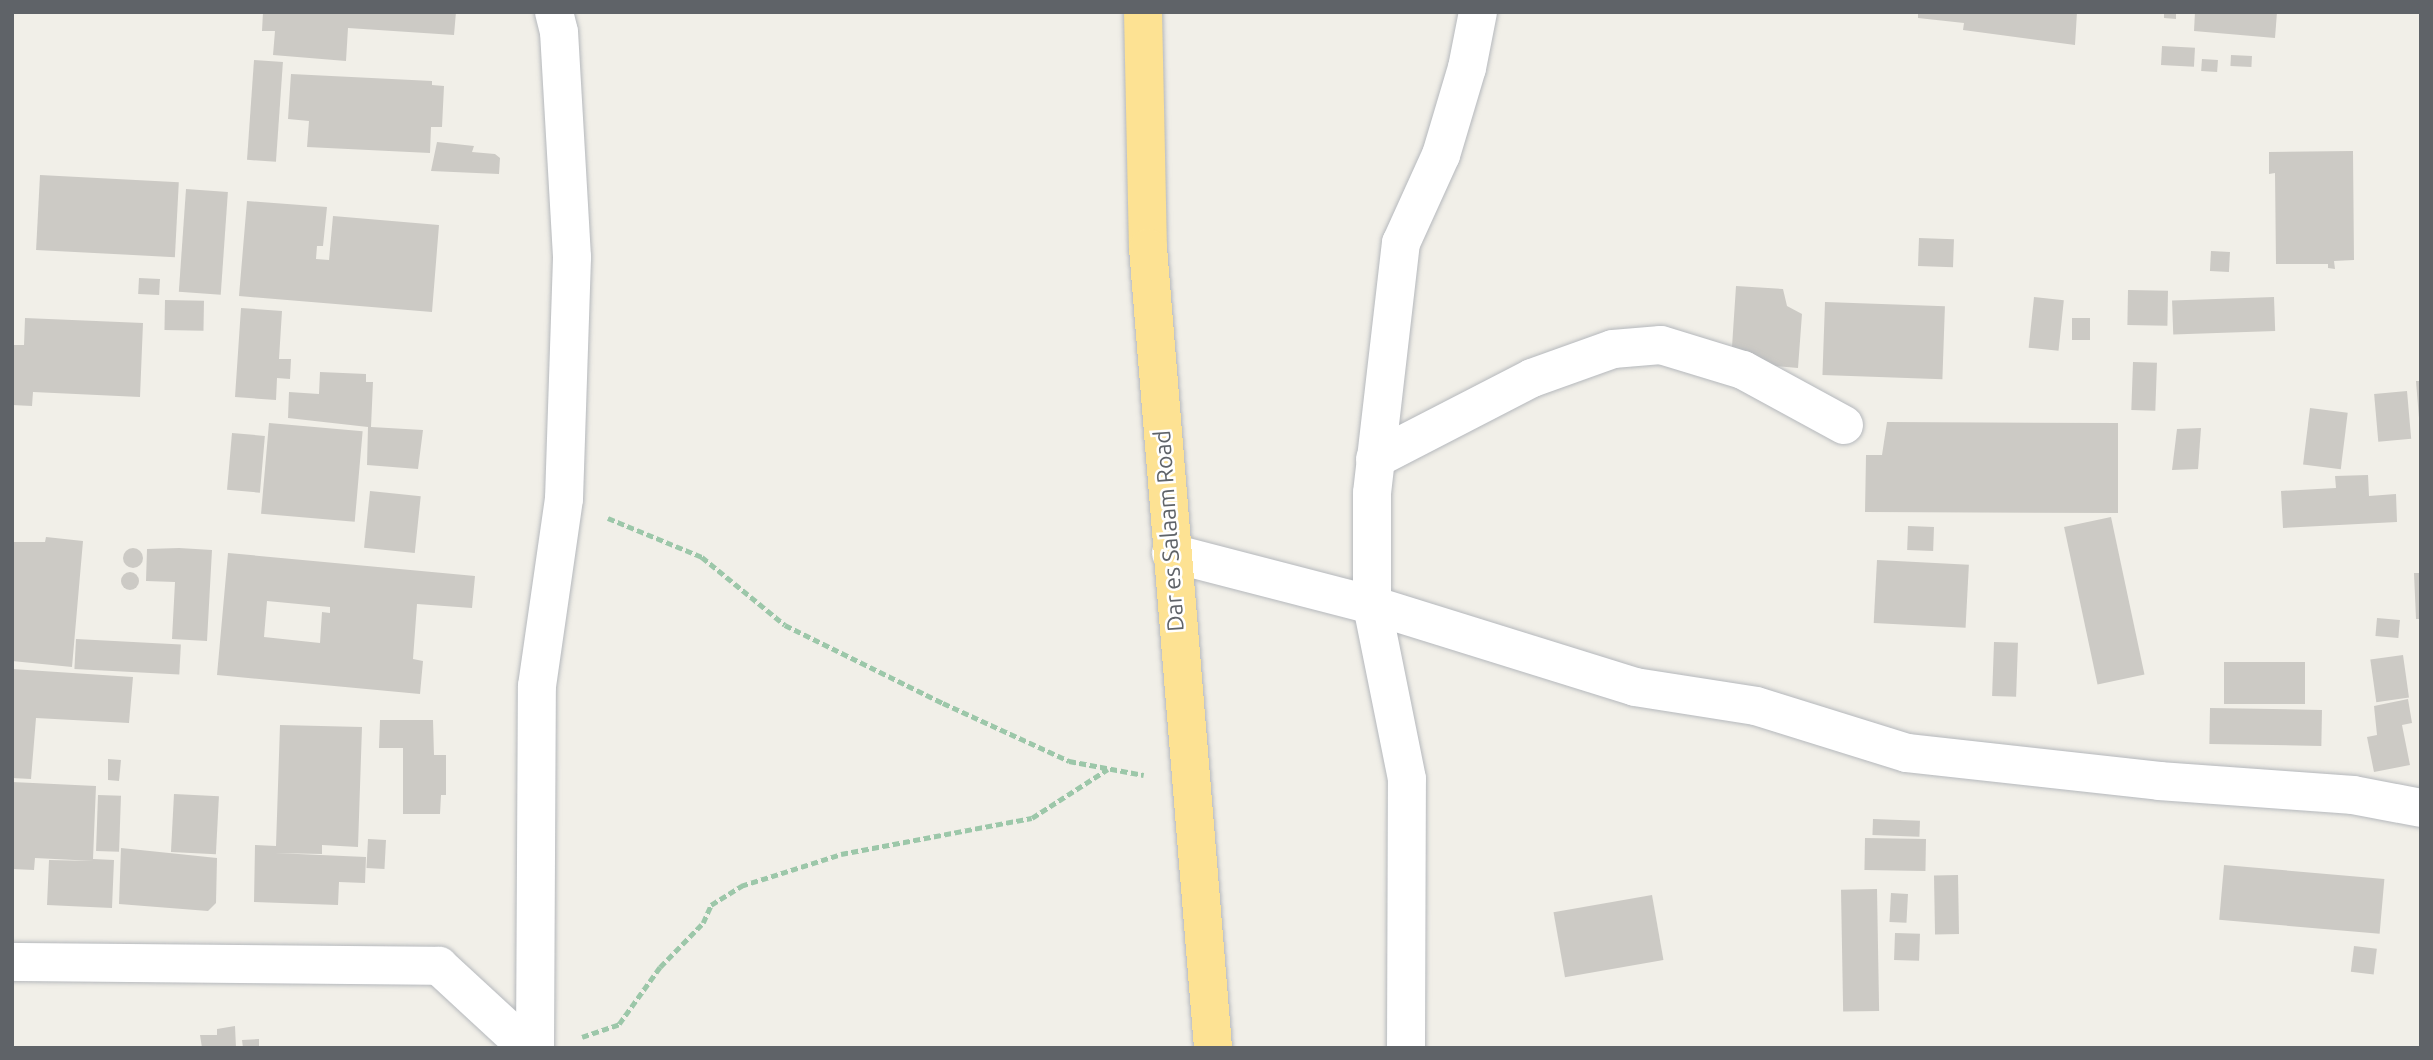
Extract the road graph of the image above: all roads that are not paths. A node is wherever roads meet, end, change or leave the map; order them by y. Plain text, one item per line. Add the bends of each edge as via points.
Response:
1 (554, 12) edge
2 (1143, 12) edge
3 (1478, 12) edge
4 (1844, 425) dead end
5 (1375, 458) junction
6 (1171, 554) junction
7 (1372, 605) junction
8 (2421, 808) edge
9 (12, 962) edge
10 (528, 1048) edge
11 (535, 1048) edge
12 (1213, 1048) edge
13 (1406, 1048) edge

1 - 11 street via 559,32 572,257 564,499 537,686
2 - 6 highway, Dar es Salaam Road via 1148,248
3 - 5 street via 1441,155 1401,243
4 - 5 street via 1743,370 1661,345 1613,349 1531,378
5 - 7 street
6 - 7 street
6 - 12 highway, Dar es Salaam Road
7 - 8 street via 1635,687 1756,706 1907,753 2159,781 2353,795
7 - 13 street via 1407,779
9 - 10 street via 439,966

